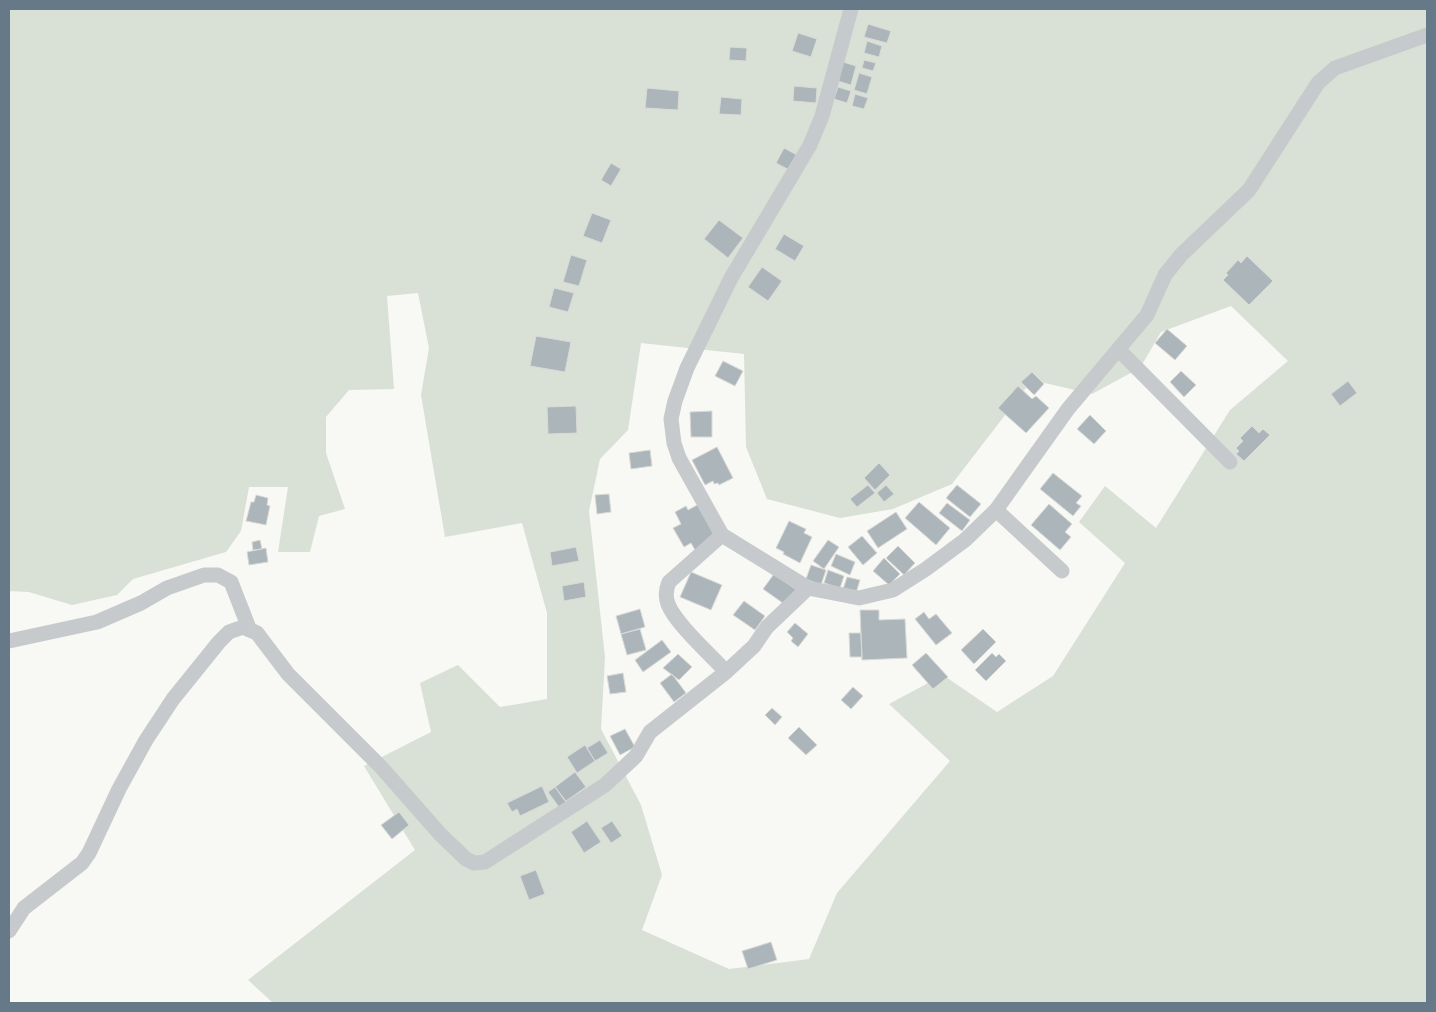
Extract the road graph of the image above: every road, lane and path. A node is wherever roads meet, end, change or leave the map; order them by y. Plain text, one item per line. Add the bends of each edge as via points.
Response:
1 (851, 9) edge
2 (1427, 35) edge
3 (1118, 350) junction
4 (1230, 462) dead end
5 (996, 510) junction
6 (722, 535) junction
7 (1062, 571) dead end
8 (808, 588) junction
9 (249, 628) junction
10 (9, 641) edge
11 (726, 672) junction
12 (9, 931) edge

1 - 6 street via 822,116 810,145 730,278 686,368 672,410 672,429 679,458
2 - 3 street via 1335,68 1318,83 1248,190 1181,255 1165,275 1147,315
3 - 4 street
3 - 5 street via 1053,429
5 - 7 street
5 - 8 street via 964,540 893,590 859,598
6 - 8 street
6 - 11 street via 669,582 666,592 668,605 679,621
8 - 11 street
9 - 10 street via 231,582 218,575 204,575 167,588 125,611 96,622
9 - 11 street via 257,633 288,674 380,767 440,834 466,859 474,862 495,858 605,785 636,756 650,732
9 - 12 street via 236,628 229,632 199,665 146,740 89,853 72,872 24,908

